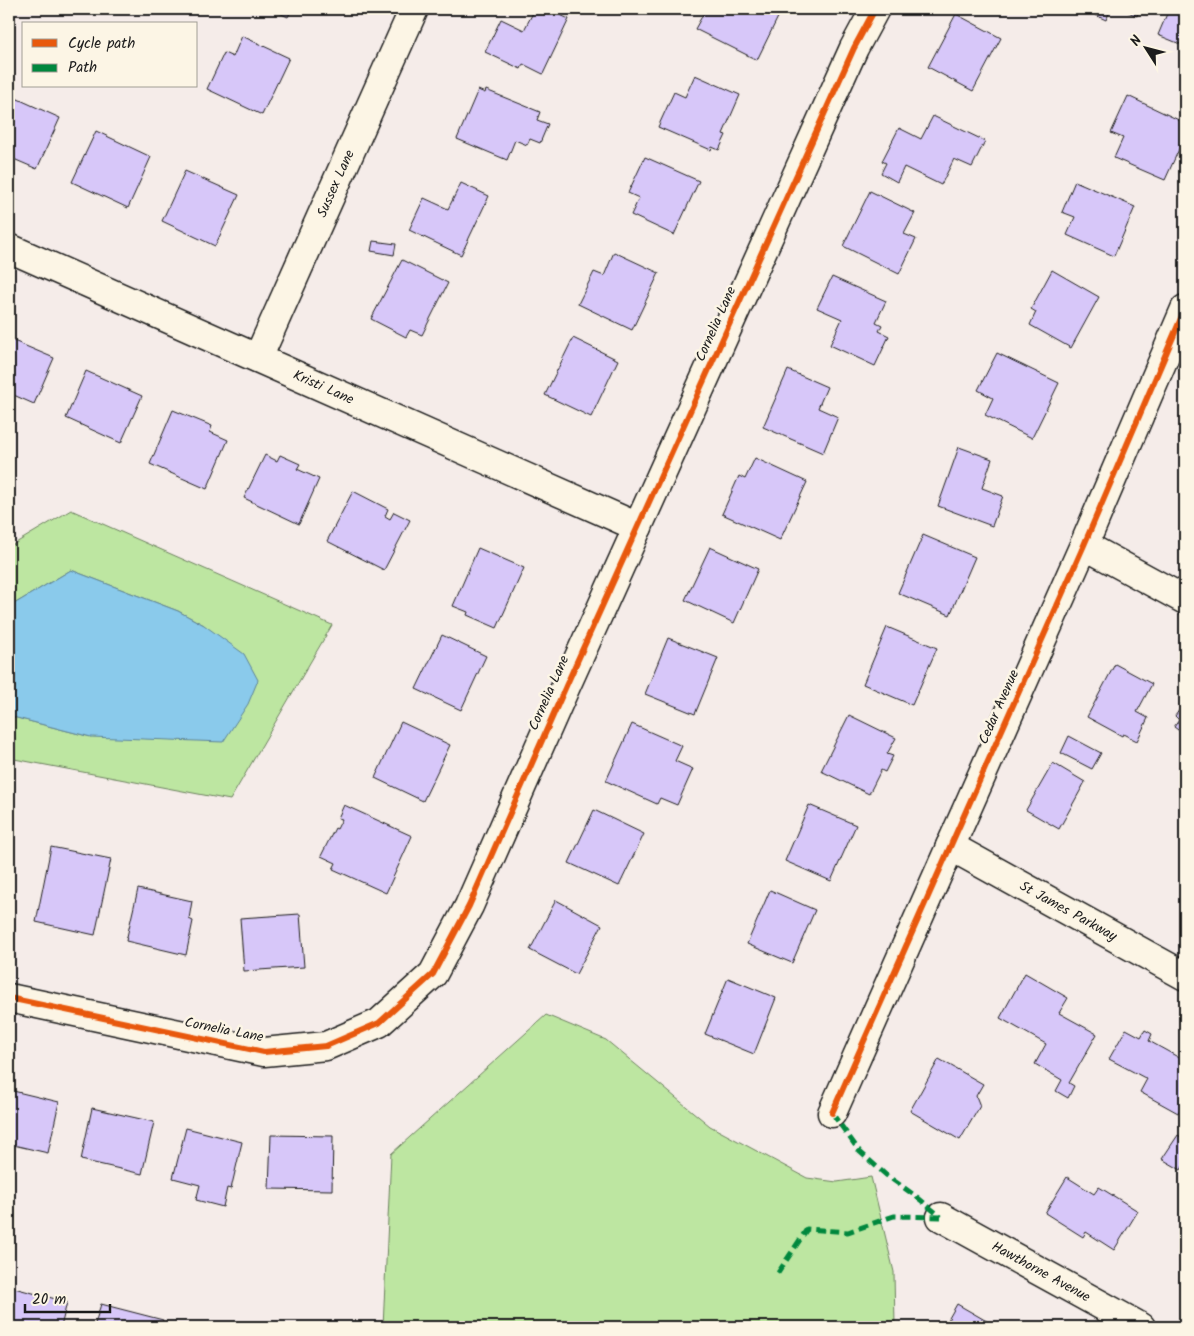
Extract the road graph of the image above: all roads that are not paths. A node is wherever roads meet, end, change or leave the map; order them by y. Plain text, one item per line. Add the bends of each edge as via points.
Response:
1 (414, 9) edge
2 (875, 9) edge
3 (9, 248) edge
4 (1185, 309) edge
5 (258, 358) junction
6 (638, 527) junction
7 (1084, 545) junction
8 (1185, 600) edge
9 (950, 846) junction
10 (1185, 976) edge
11 (9, 998) edge
12 (832, 1113) dead end
13 (941, 1217) dead end
14 (1141, 1327) edge

1 - 5 street, Sussex Lane
2 - 6 street, Cornelia Lane via 854,48
3 - 5 street, Kristi Lane
4 - 7 street, Cedar Avenue
5 - 6 street, Kristi Lane
6 - 11 street, Cornelia Lane via 470,906 433,974 380,1023 326,1046 264,1052
7 - 8 street
7 - 9 street, Cedar Avenue
9 - 10 street, St James Parkway
9 - 12 street, Cedar Avenue
13 - 14 street, Hawthorne Avenue

